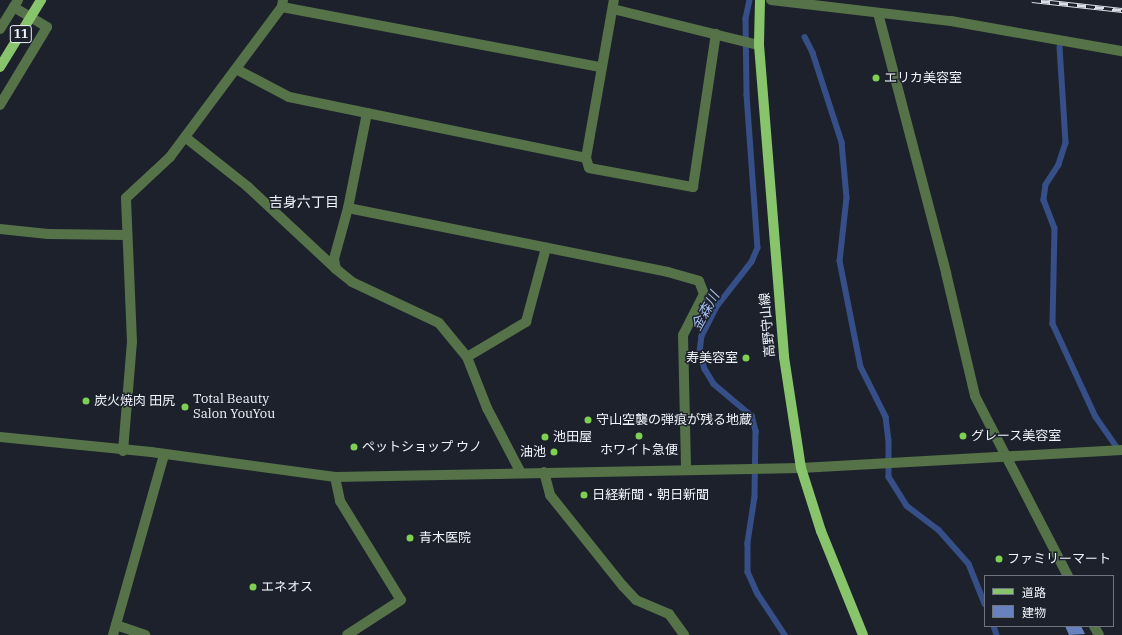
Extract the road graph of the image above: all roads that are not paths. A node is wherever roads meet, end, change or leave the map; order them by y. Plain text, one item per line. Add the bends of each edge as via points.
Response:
1 (41, 0) edge
2 (760, 0) edge
3 (771, 0) edge
4 (16, 4) edge
5 (282, 4) edge
6 (613, 4) edge
7 (878, 13) junction
8 (0, 30) edge
9 (716, 34) junction
10 (756, 44) junction
11 (1122, 51) edge
12 (0, 67) edge
13 (600, 67) junction
14 (236, 69) junction
15 (0, 105) edge
16 (367, 113) junction
17 (185, 137) junction
18 (586, 158) junction
19 (348, 208) junction
20 (0, 229) edge
21 (126, 235) junction
22 (546, 248) junction
23 (336, 269) junction
24 (467, 357) junction
25 (0, 437) edge
26 (1122, 450) edge
27 (123, 451) junction
28 (164, 455) junction
29 (1004, 456) junction
30 (801, 468) junction
31 (686, 470) junction
32 (544, 472) junction
33 (521, 473) junction
34 (335, 477) junction
35 (1067, 575) edge
36 (114, 630) edge
37 (145, 635) edge
38 (347, 635) edge
39 (684, 635) edge
40 (863, 635) edge

1 - 12 main road, 11, bridge
2 - 10 main road, 高野守山線
3 - 7 street
4 - 8 street
4 - 15 street via 47,27
5 - 13 street
5 - 14 street
6 - 9 street
6 - 13 street
7 - 11 street via 951,21
7 - 29 street via 946,273 975,396
9 - 10 street
9 - 18 street via 693,187 589,168
10 - 30 main road, 高野守山線 via 784,357
13 - 18 street
14 - 16 street via 289,97
14 - 17 street
16 - 18 street
16 - 19 street
17 - 21 street via 170,157 126,198
17 - 23 street via 248,187
19 - 22 street
19 - 23 street via 334,259
20 - 21 street via 48,234
21 - 27 street via 132,342
22 - 24 street via 526,322
22 - 31 street via 668,272 699,281 704,294 683,335
23 - 24 street via 352,282 439,323
24 - 33 street via 487,408
25 - 27 street
26 - 29 street
27 - 28 street
28 - 34 street
28 - 36 street
29 - 30 street
29 - 35 street
30 - 31 street
30 - 40 main road, 高野守山線 via 821,531
31 - 32 street
32 - 33 street
32 - 39 street via 550,495 623,586 636,600 669,614
33 - 34 street
34 - 38 street via 340,501 401,600
36 - 37 street

